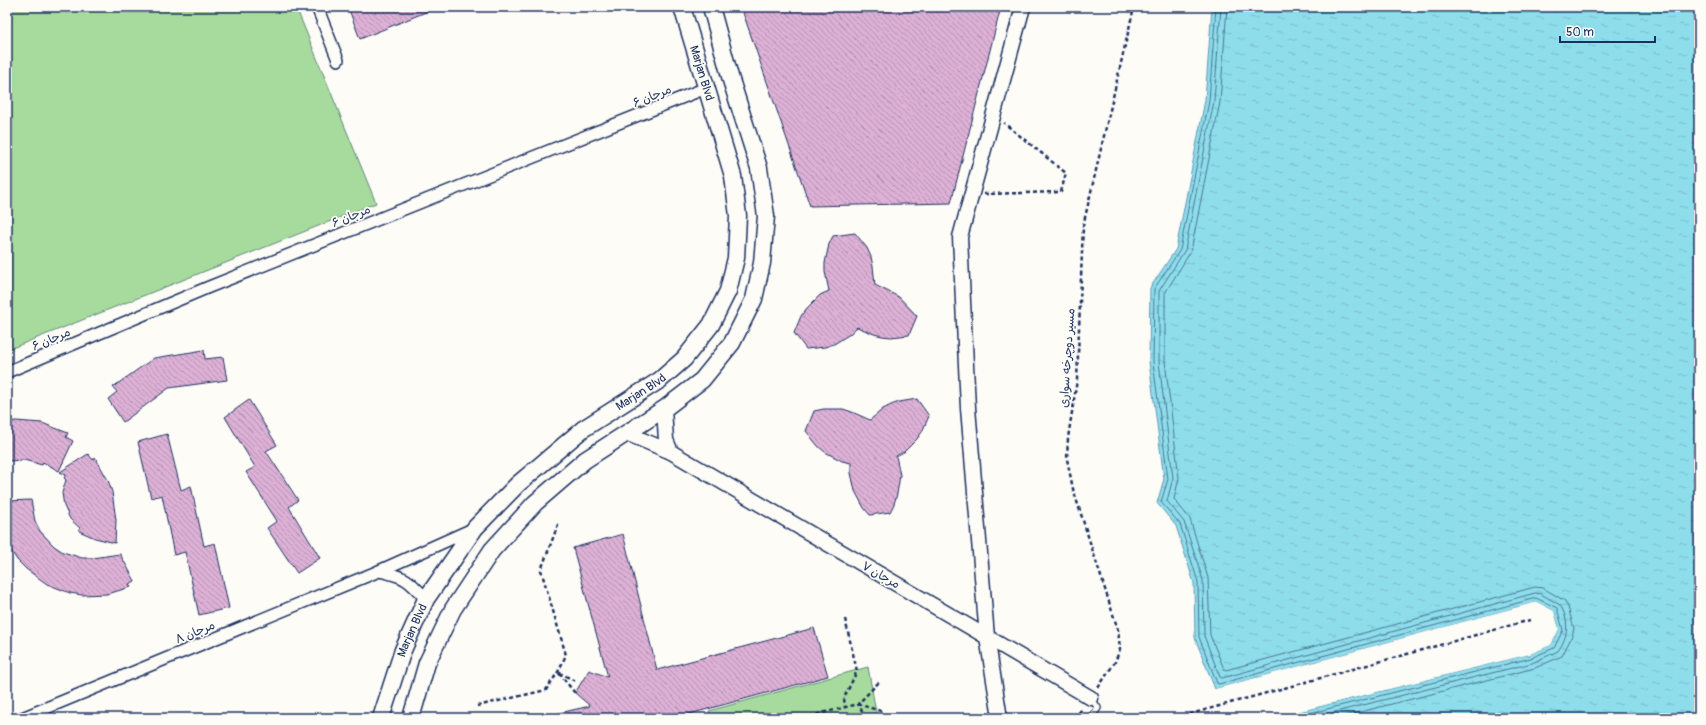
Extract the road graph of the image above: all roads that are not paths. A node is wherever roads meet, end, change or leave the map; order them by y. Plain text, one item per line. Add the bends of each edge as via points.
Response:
1 (317, 7) edge
2 (682, 7) edge
3 (711, 7) edge
4 (1023, 7) edge
5 (338, 60) dead end
6 (730, 80) junction
7 (706, 88) junction
8 (7, 372) edge
9 (664, 409) junction
10 (626, 433) junction
11 (671, 452) junction
12 (475, 528) junction
13 (379, 571) junction
14 (426, 599) junction
15 (987, 637) junction
16 (1091, 698) joint
17 (22, 718) edge
18 (381, 718) edge
19 (411, 718) edge
20 (1000, 718) edge
21 (1091, 718) edge

1 - 5 street
2 - 7 main road, Marjan Blvd
3 - 6 main road, Marjan Blvd
4 - 15 street via 960,237 968,408
6 - 7 main road
6 - 9 main road, Marjan Blvd via 759,168 766,216 762,263 754,299 732,343 702,380
7 - 8 street, مرجان ۶ via 209,287
7 - 12 main road, Marjan Blvd via 733,176 738,216 736,258 728,291 711,325 684,359 660,380 583,429 518,484
9 - 10 main road, Marjan Blvd
9 - 11 street via 666,440
10 - 11 street, مرجان ۷
10 - 19 main road, Marjan Blvd via 585,460 535,503 492,550 453,609 426,663
11 - 15 street, مرجان ۷
12 - 13 street, مرجان ۸
12 - 14 main road, Marjan Blvd
13 - 14 street via 401,576 412,583
13 - 17 street, مرجان ۸
14 - 18 main road, Marjan Blvd via 403,650
15 - 16 street, مرجان ۷
15 - 20 street
16 - 21 lane via 1098,708

